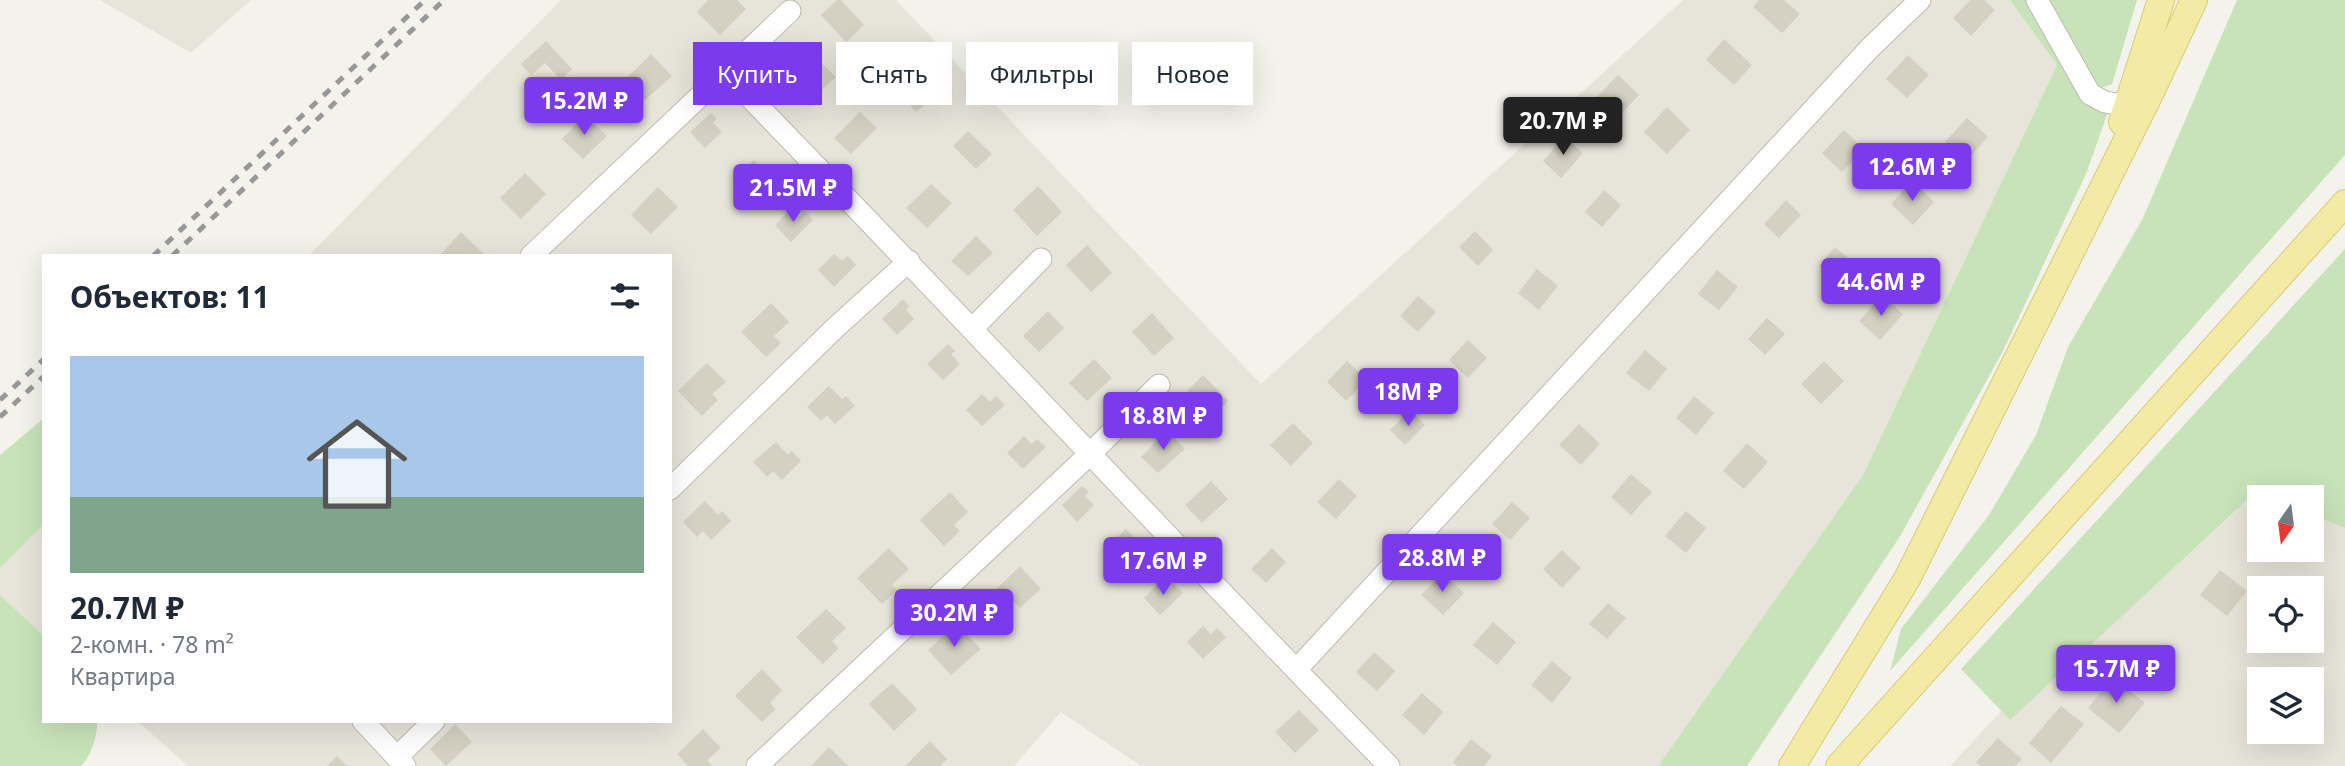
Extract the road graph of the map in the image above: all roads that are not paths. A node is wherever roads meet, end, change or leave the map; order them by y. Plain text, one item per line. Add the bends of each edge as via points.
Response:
1 (1920, 0) edge
2 (2037, 0) edge
3 (2161, 0) edge
4 (2194, 0) edge
5 (790, 11) dead end
6 (758, 42) edge
7 (693, 104) edge
8 (757, 105) edge
9 (2127, 106) junction
10 (2105, 181) junction
11 (2345, 203) edge
12 (533, 254) edge
13 (1041, 259) dead end
14 (909, 261) junction
15 (973, 328) junction
16 (1159, 385) dead end
17 (1091, 453) junction
18 (672, 487) edge
19 (1296, 670) junction
20 (365, 723) edge
21 (431, 723) edge
22 (401, 761) edge
23 (757, 766) edge
24 (1389, 766) edge
25 (1792, 766) edge
26 (1839, 766) edge

1 - 19 street via 1870,48
2 - 9 street via 2090,94
3 - 9 main road
4 - 10 main road
5 - 6 street
7 - 12 street
8 - 14 street
9 - 10 main road
10 - 25 main road via 1907,579
11 - 26 main road
13 - 15 street
14 - 15 street
14 - 18 street
15 - 17 street
16 - 17 street
17 - 19 street
17 - 23 street
19 - 24 street
20 - 22 street
21 - 22 street

